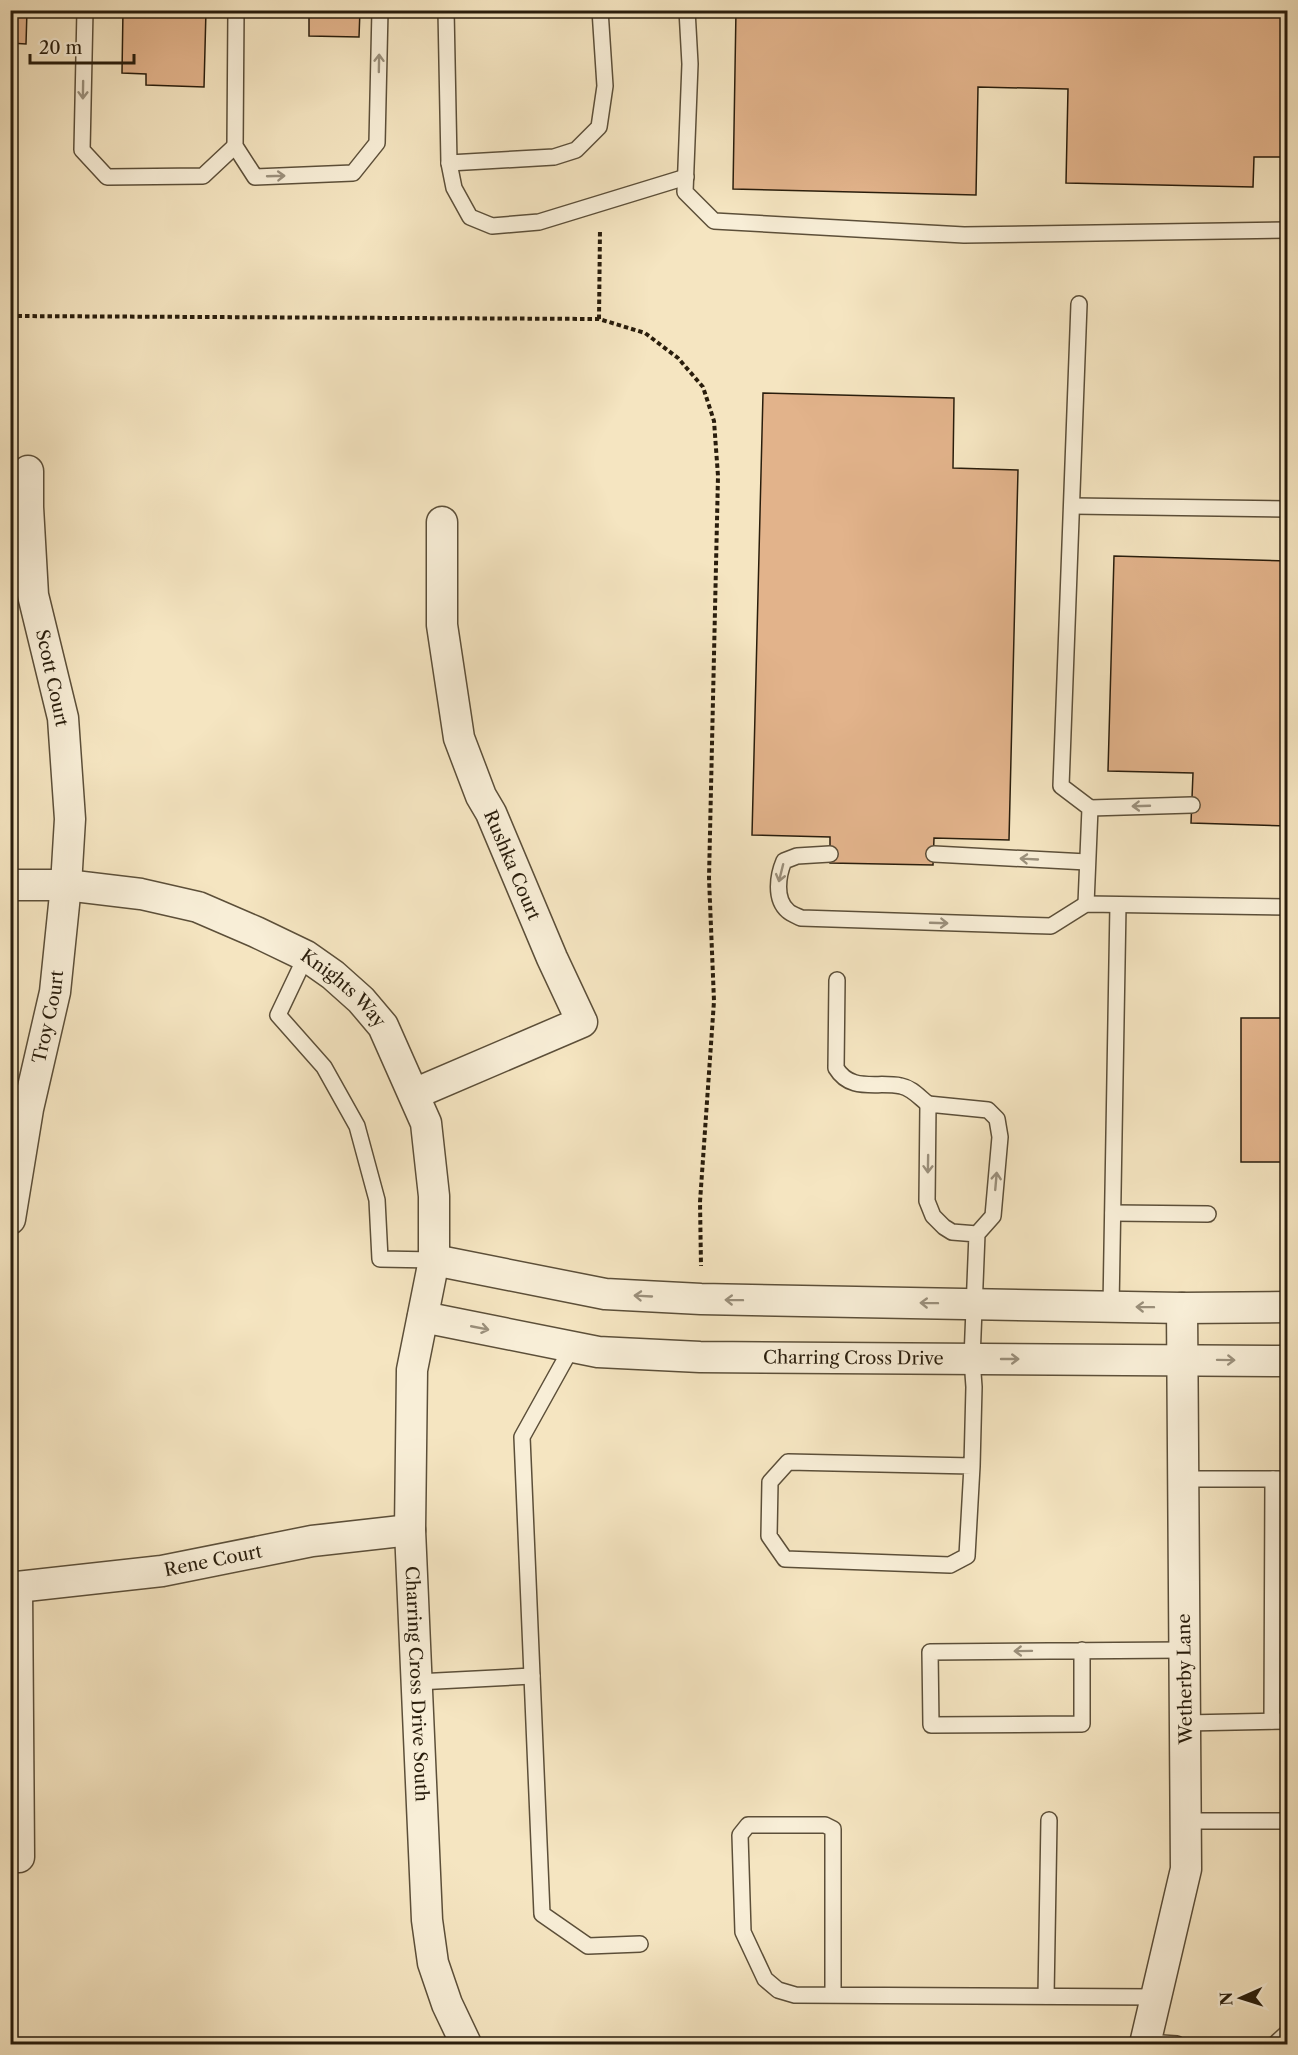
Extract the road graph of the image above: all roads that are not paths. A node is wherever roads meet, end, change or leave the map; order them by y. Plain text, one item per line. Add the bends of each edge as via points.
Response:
1 (85, 10) edge
2 (236, 10) edge
3 (380, 10) edge
4 (446, 10) edge
5 (600, 10) edge
6 (687, 10) edge
7 (235, 146) junction
8 (449, 163) junction
9 (686, 177) junction
10 (1287, 230) edge
11 (1079, 304) dead end
12 (28, 471) dead end
13 (1073, 506) junction
14 (1287, 509) edge
15 (442, 522) dead end
16 (1192, 805) dead end
17 (1090, 808) junction
18 (830, 854) dead end
19 (934, 854) dead end
20 (1088, 862) junction
21 (10, 885) edge
22 (66, 885) junction
23 (1086, 904) junction
24 (1118, 905) junction
25 (1287, 907) edge
26 (306, 956) junction
27 (837, 980) dead end
28 (414, 1094) junction
29 (928, 1104) junction
30 (1113, 1214) junction
31 (1208, 1214) dead end
32 (10, 1219) edge
33 (977, 1234) junction
34 (434, 1260) junction
35 (974, 1304) junction
36 (1287, 1306) edge
37 (1111, 1307) junction
38 (1182, 1308) junction
39 (423, 1317) junction
40 (572, 1347) junction
41 (972, 1359) junction
42 (1182, 1359) junction
43 (1287, 1361) edge
44 (972, 1466) junction
45 (1183, 1479) junction
46 (1280, 1479) edge
47 (410, 1530) junction
48 (14, 1587) edge
49 (1082, 1650) junction
50 (1184, 1650) junction
51 (532, 1676) junction
52 (417, 1682) junction
53 (1280, 1721) edge
54 (1186, 1723) junction
55 (1049, 1820) dead end
56 (1186, 1821) junction
57 (1287, 1821) edge
58 (10, 1857) edge
59 (640, 1944) dead end
60 (833, 1995) junction
61 (1046, 1996) junction
62 (1156, 1997) junction
63 (1287, 2032) edge
64 (1146, 2043) edge
65 (466, 2044) edge
66 (1177, 2044) edge
67 (1275, 2044) edge

1 -> 7 lane via 82,150 107,177 202,176
2 - 7 lane
7 -> 3 lane via 255,177 352,173 377,143
4 - 8 lane
5 - 8 lane via 605,86 599,127 576,150 554,157
6 - 9 lane via 690,64
8 - 9 lane via 454,188 470,217 492,226 539,222
9 - 10 lane via 685,192 714,220 964,235
11 - 13 lane
12 - 22 street, Scott Court via 33,595 63,718 70,819
13 - 14 lane
13 - 17 lane via 1061,786
15 - 28 street, Rushka Court via 442,624 459,738 582,1022
16 -> 17 lane
17 - 20 lane
18 -> 23 lane via 784,861 779,873 779,892 786,910 801,918 1051,926
20 -> 19 lane
20 - 23 lane
21 - 22 street, Knights Way
22 - 26 street, Knights Way via 141,894 198,907
22 - 32 street, Troy Court via 55,992 28,1109
23 - 24 lane
24 - 25 lane
24 - 30 lane
26 - 28 street, Knights Way via 361,1000 383,1026
26 - 34 lane via 278,1015 324,1067 357,1126 376,1200 380,1258
27 - 29 lane via 837,1068 842,1076 852,1083 901,1086
28 - 34 street, Knights Way via 426,1123 434,1196
29 -> 33 lane via 927,1201 933,1216 944,1227 952,1232
33 -> 29 lane via 993,1216 1000,1137 997,1119 988,1110
30 - 31 lane
30 - 37 lane
33 - 35 lane
35 -> 34 street via 605,1294
34 - 39 street, Knights Way
35 - 37 street
35 - 41 lane
36 - 38 street
38 -> 37 street
38 - 42 street, Wetherby Lane
39 -> 40 street, Charring Cross Drive
39 - 47 street, Charring Cross Drive South via 412,1370
40 - 41 street, Charring Cross Drive via 700,1357
40 - 51 lane via 522,1437
41 -> 42 street, Charring Cross Drive
41 - 44 lane
42 -> 43 street, Charring Cross Drive
42 - 45 street, Wetherby Lane
44 - 44 lane via 968,1556 950,1565 785,1559 769,1536 770,1482 788,1462
45 - 46 lane
45 - 50 street, Wetherby Lane
46 - 53 lane
47 - 48 street, Rene Court via 312,1541 162,1571
47 - 52 street, Charring Cross Drive South
48 - 58 street, Rene Court via 19,1857
49 -> 49 lane via 930,1652 930,1725 1082,1724
49 - 50 lane
50 - 54 street, Wetherby Lane
51 - 52 lane
51 - 59 lane via 542,1914 588,1946
52 - 65 street, Charring Cross Drive South via 431,1952 447,2004
53 - 54 lane
54 - 56 street, Wetherby Lane
55 - 61 lane
56 - 57 lane
56 - 62 street, Wetherby Lane via 1186,1869
60 - 60 lane via 795,1995 778,1990 765,1979 743,1932 740,1835 748,1825 825,1825 833,1829
60 - 61 lane
61 - 62 lane
62 - 64 street, Wetherby Lane
63 - 67 lane
64 - 66 lane

